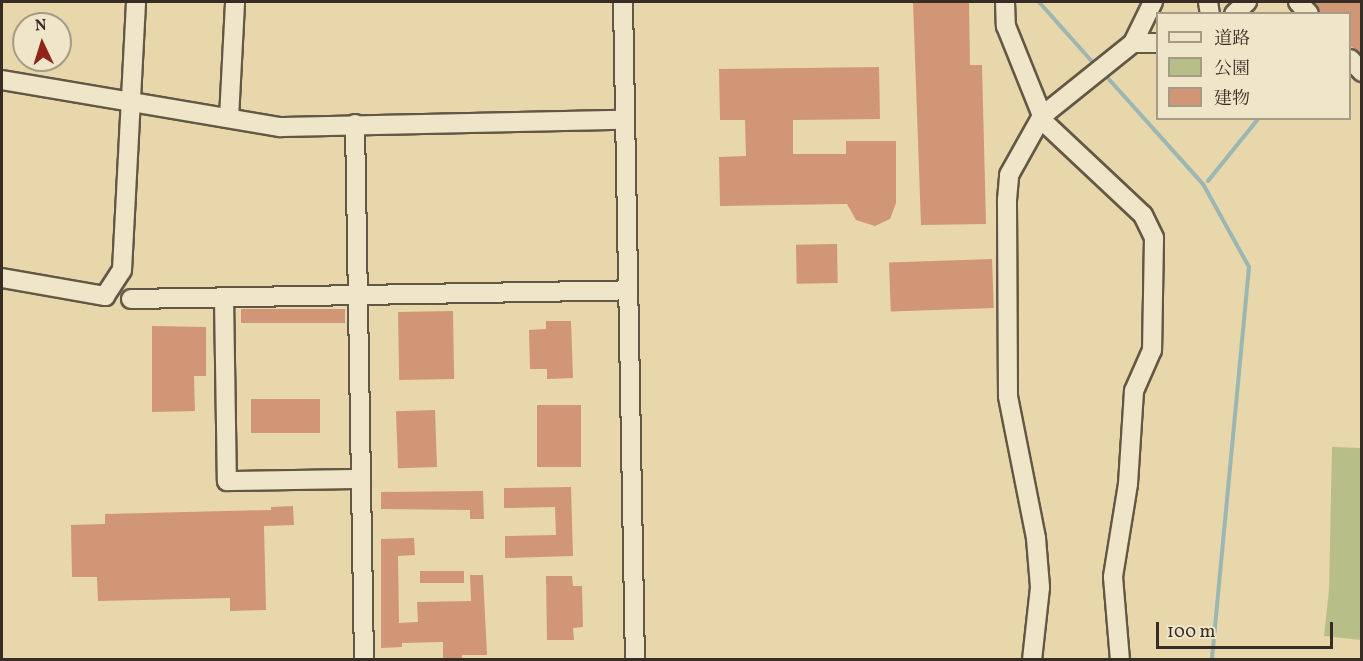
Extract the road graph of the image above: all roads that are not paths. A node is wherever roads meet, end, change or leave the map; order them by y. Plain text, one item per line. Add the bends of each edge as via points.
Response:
1 (136, 2) edge
2 (235, 2) edge
3 (623, 2) edge
4 (1005, 2) edge
5 (1153, 2) edge
6 (1132, 43) junction
7 (1156, 44) edge
8 (1351, 60) edge
9 (1362, 72) edge
10 (2, 80) edge
11 (131, 101) junction
12 (1042, 116) junction
13 (229, 118) junction
14 (625, 120) junction
15 (355, 124) junction
16 (2, 278) edge
17 (628, 290) junction
18 (357, 295) junction
19 (224, 298) junction
20 (131, 299) dead end
21 (361, 479) junction
22 (364, 660) edge
23 (635, 660) edge
24 (1032, 660) edge
25 (1120, 660) edge

1 - 11 street
2 - 13 street
3 - 14 street
4 - 12 street via 1006,26
5 - 6 street
6 - 7 street
6 - 12 street
8 - 9 street
10 - 11 street
11 - 13 street
11 - 16 street via 122,270 105,296
12 - 24 street via 1009,176 1007,200 1008,396 1036,538 1040,587
12 - 25 street via 1143,215 1154,238 1152,350 1134,391 1128,484 1113,577
13 - 15 street via 280,127
14 - 15 street
14 - 17 street
15 - 18 street
17 - 18 street
17 - 23 street
18 - 19 street
18 - 21 street
19 - 20 street
19 - 21 street via 227,481
21 - 22 street

